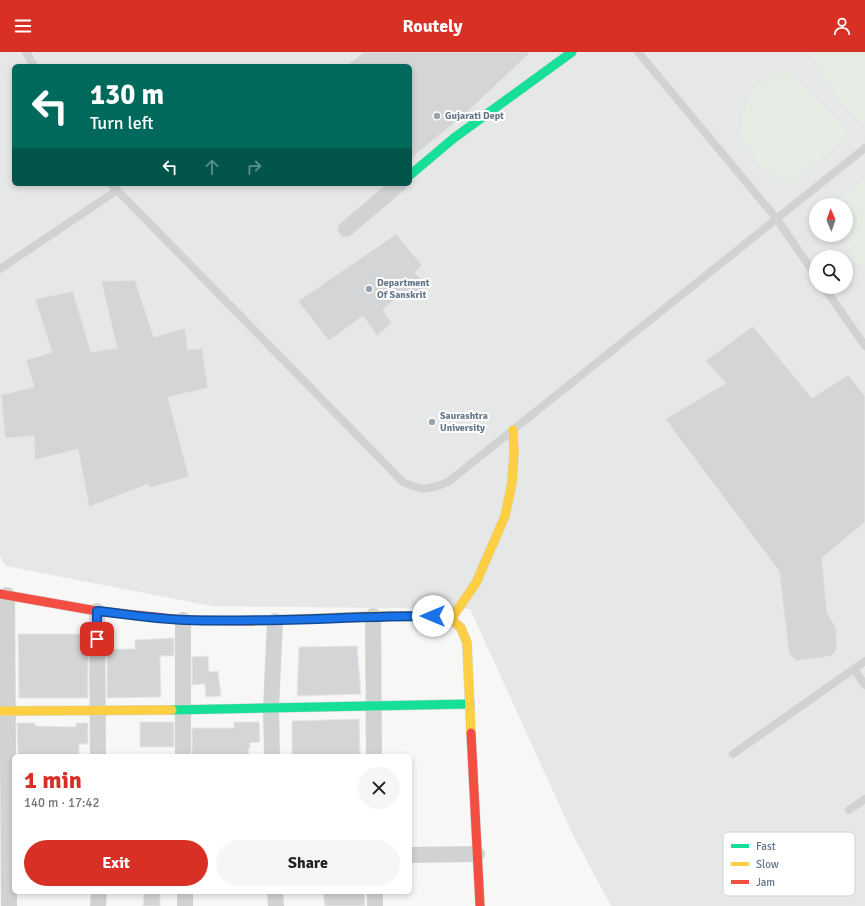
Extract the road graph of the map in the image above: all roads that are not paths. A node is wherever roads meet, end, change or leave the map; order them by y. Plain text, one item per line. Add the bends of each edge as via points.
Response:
1 (26, 52) edge
2 (572, 52) edge
3 (638, 52) edge
4 (33, 64) edge
5 (865, 148) edge
6 (412, 173) edge
7 (112, 186) edge
8 (398, 186) edge
9 (116, 191) junction
10 (776, 218) junction
11 (346, 229) dead end
12 (809, 266) edge
13 (0, 269) edge
14 (829, 294) edge
15 (865, 346) edge
16 (513, 430) junction
17 (4, 594) edge
18 (97, 611) junction
19 (373, 616) junction
20 (452, 619) junction
21 (183, 620) junction
22 (275, 621) junction
23 (865, 661) edge
24 (854, 669) junction
25 (865, 685) edge
26 (470, 704) junction
27 (374, 707) junction
28 (271, 709) junction
29 (98, 710) junction
30 (183, 710) junction
31 (4, 711) edge
32 (98, 754) edge
33 (183, 754) edge
34 (272, 754) edge
35 (374, 754) edge
36 (733, 754) dead end
37 (865, 799) edge
38 (849, 810) dead end
39 (478, 854) junction
40 (412, 855) edge
41 (8, 859) edge
42 (99, 894) edge
43 (185, 894) edge
44 (275, 894) edge
45 (375, 894) edge
46 (9, 906) edge
47 (98, 906) edge
48 (185, 906) edge
49 (276, 906) edge
50 (375, 906) edge
51 (480, 906) edge

1 - 4 lane
2 - 6 street via 454,138
3 - 10 lane
5 - 10 lane
7 - 9 lane
8 - 11 street
9 - 13 lane
9 - 16 lane via 403,482 418,489 432,489 448,482
10 - 12 lane
10 - 16 lane
14 - 15 lane
16 - 20 street via 512,483 505,516 476,583
17 - 18 street
17 - 31 street
18 - 21 street
18 - 29 street
19 - 20 street via 433,616
19 - 22 street
19 - 27 street
20 - 26 street via 461,628 467,643
21 - 22 street
21 - 30 street
22 - 28 street
23 - 24 lane
24 - 25 lane
24 - 36 lane
26 - 27 street
26 - 39 street
27 - 28 street
27 - 35 street
28 - 30 street
28 - 34 street
29 - 30 street
29 - 31 street
29 - 32 street
30 - 33 street
31 - 41 street
37 - 38 lane
39 - 40 street
39 - 51 street
41 - 46 street
42 - 47 street
43 - 48 street
44 - 49 street
45 - 50 street

